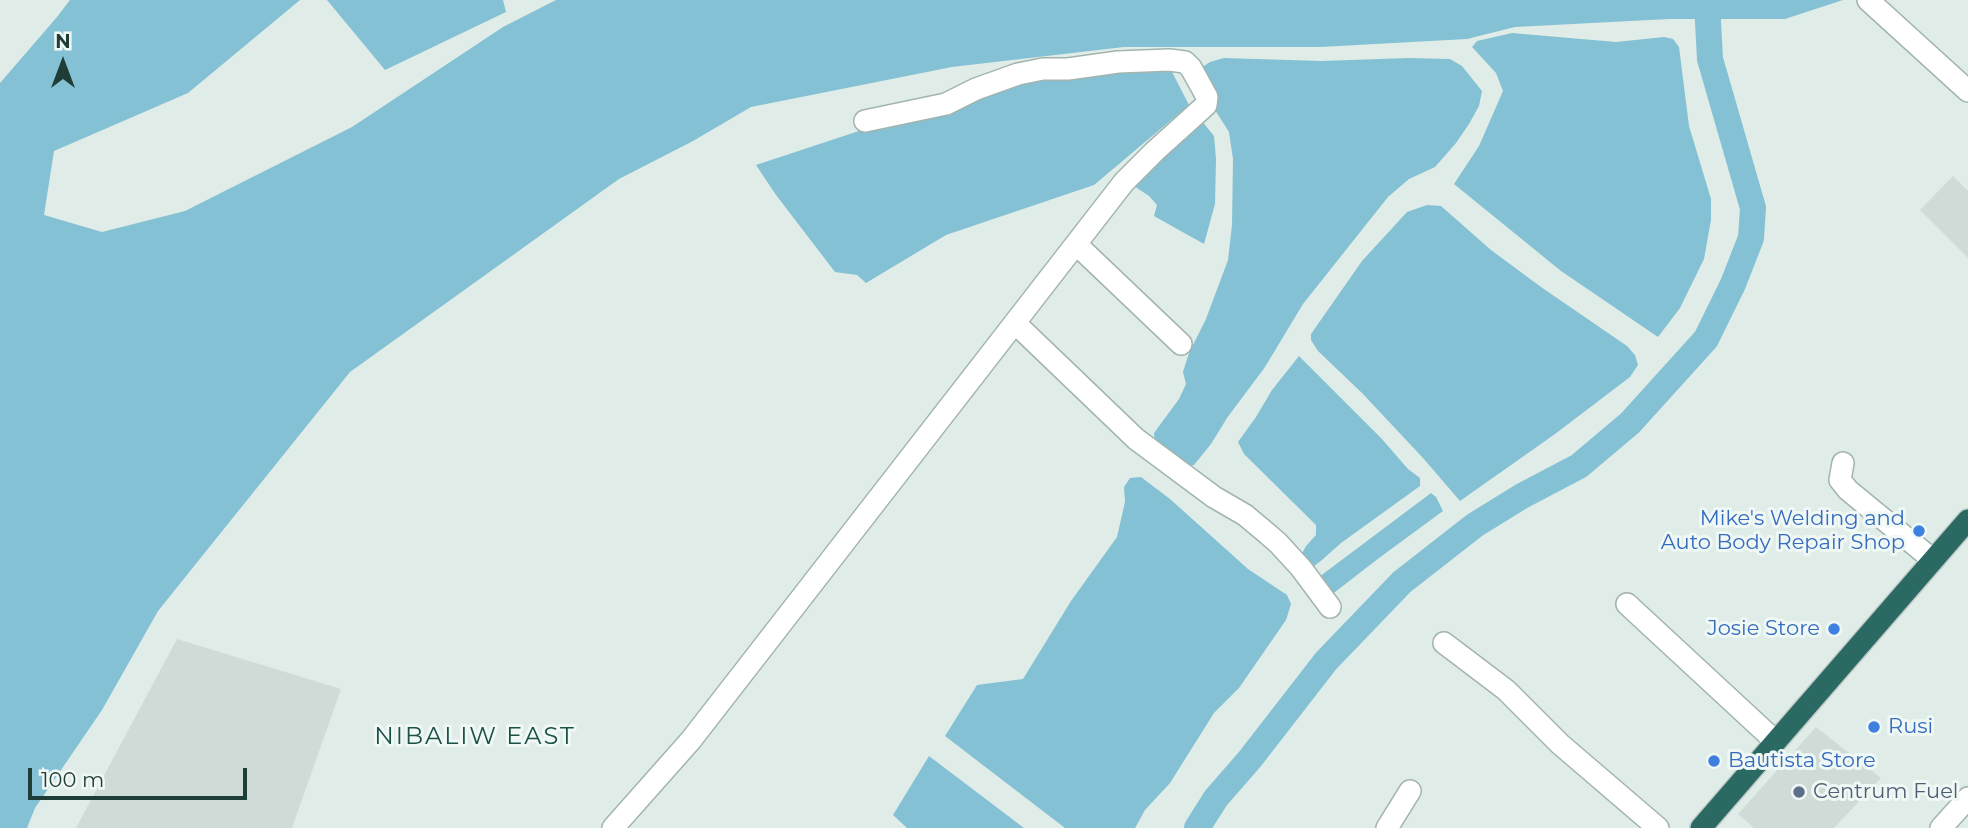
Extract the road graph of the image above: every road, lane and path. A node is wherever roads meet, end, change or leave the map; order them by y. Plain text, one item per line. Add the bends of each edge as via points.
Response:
1 (1869, 1) edge
2 (1968, 91) edge
3 (865, 121) dead end
4 (1076, 244) junction
5 (1015, 323) junction
6 (1181, 344) dead end
7 (1843, 463) dead end
8 (1968, 520) edge
9 (1933, 560) junction
10 (1627, 604) dead end
11 (1330, 607) dead end
12 (1444, 643) dead end
13 (1775, 741) junction
14 (1410, 791) dead end
15 (1968, 799) edge
16 (613, 828) edge
17 (1387, 828) edge
18 (1658, 828) edge
19 (1701, 828) edge
20 (1941, 828) edge

1 - 2 street
3 - 4 street via 946,104 976,89 1043,69 1185,62 1207,95 1206,104 1125,182
4 - 5 street
4 - 6 street
5 - 11 street via 1136,439 1278,543
5 - 16 street via 691,740
7 - 9 street via 1840,480 1847,490
8 - 9 highway
9 - 13 highway
10 - 13 street
12 - 18 street via 1506,690 1560,744
13 - 19 highway
14 - 17 street
15 - 20 street

